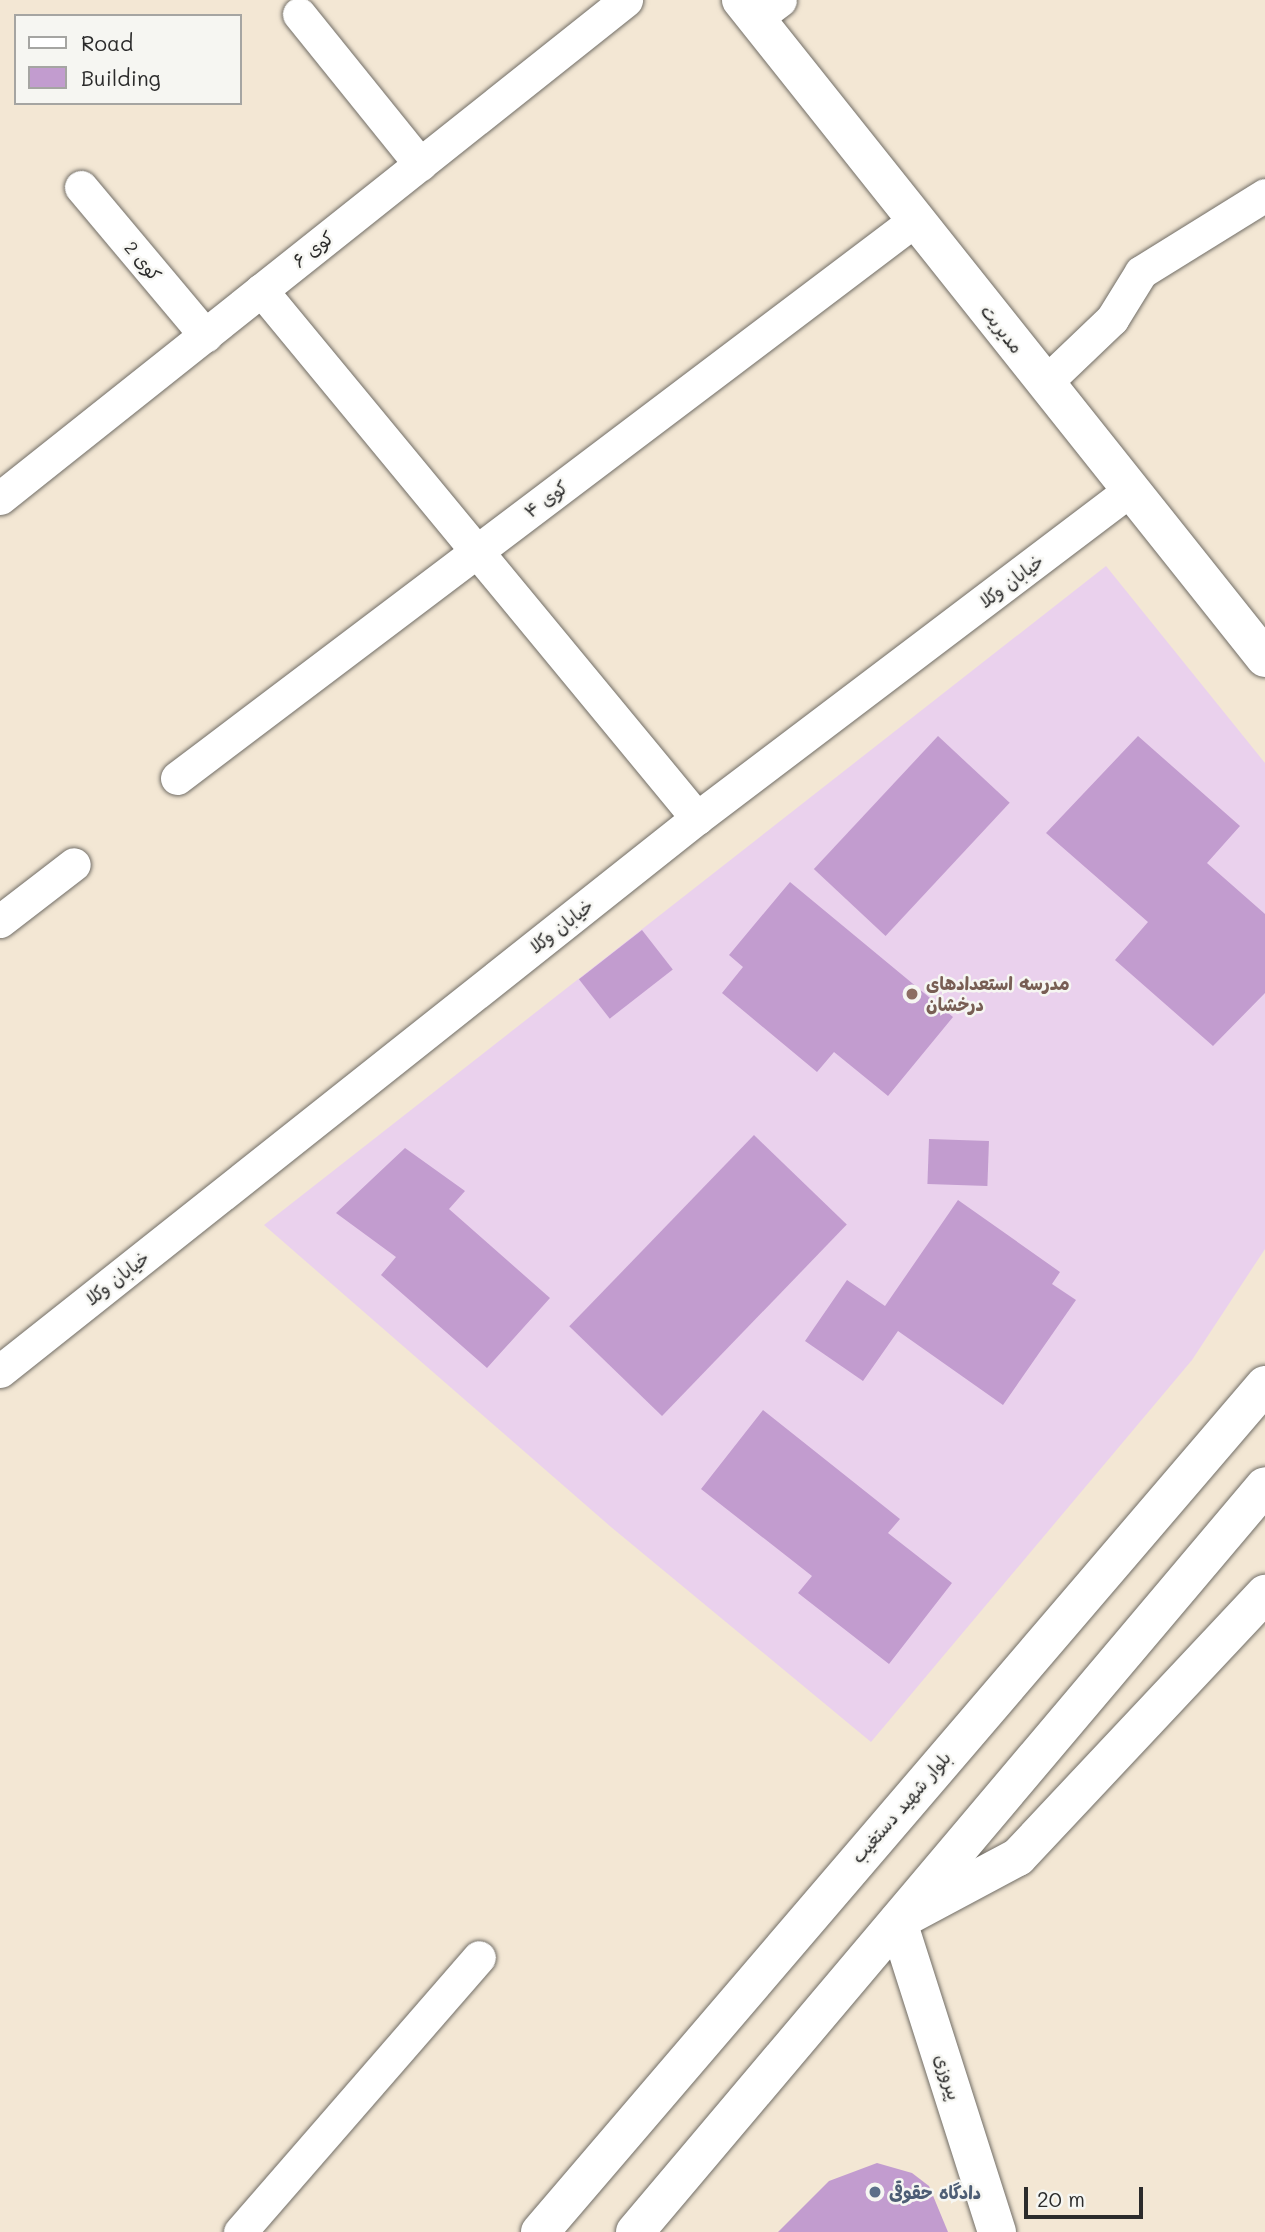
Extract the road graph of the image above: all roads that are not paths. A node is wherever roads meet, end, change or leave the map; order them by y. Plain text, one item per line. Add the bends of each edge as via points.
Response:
1 (626, 0) edge
2 (759, 6) edge
3 (299, 14) dead end
4 (420, 164) junction
5 (81, 187) dead end
6 (1265, 195) edge
7 (915, 219) junction
8 (261, 290) junction
9 (206, 336) junction
10 (1045, 383) junction
11 (1130, 491) junction
12 (0, 498) edge
13 (477, 551) junction
14 (1265, 658) edge
15 (177, 778) dead end
16 (697, 818) junction
17 (74, 864) dead end
18 (0, 921) edge
19 (0, 1371) edge
20 (1265, 1385) edge
21 (1265, 1486) edge
22 (1265, 1594) edge
23 (898, 1921) junction
24 (479, 1957) dead end
25 (240, 2232) edge
26 (540, 2232) edge
27 (635, 2232) edge
28 (997, 2232) edge

1 - 4 street, کوی ۶
2 - 7 main road, مدیریت
3 - 4 street
4 - 8 street, کوی ۶
5 - 9 street, کوی 2
6 - 10 street via 1142,272 1112,319
7 - 10 main road, مدیریت
7 - 13 street, کوی ۴
8 - 9 street, کوی ۶
8 - 13 street
9 - 12 street, کوی ۶
10 - 11 main road, مدیریت
11 - 14 main road, مدیریت
11 - 16 street, خیابان وکلا
13 - 15 street, کوی ۴
13 - 16 street
16 - 19 street, خیابان وکلا
17 - 18 street
20 - 26 main road, بلوار شهید دستغیب
21 - 23 main road
22 - 23 main road via 1018,1857
23 - 27 main road
23 - 28 main road, پیروزی
24 - 25 street

